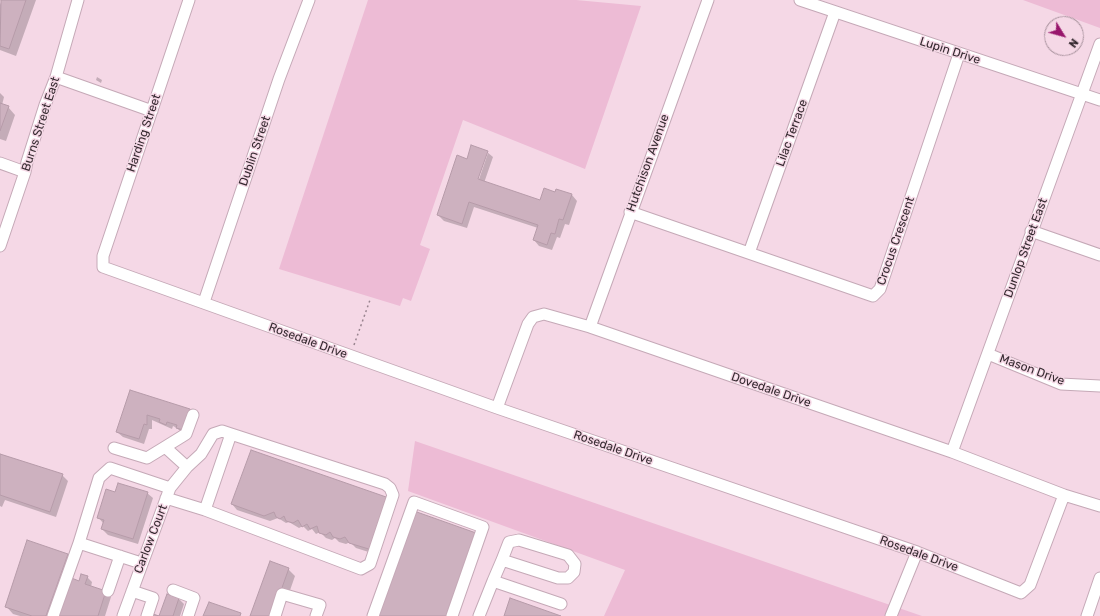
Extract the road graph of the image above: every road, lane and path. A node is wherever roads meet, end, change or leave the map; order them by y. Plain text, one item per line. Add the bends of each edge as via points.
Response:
1 (78, 0) edge
2 (189, 0) edge
3 (309, 0) edge
4 (708, 0) edge
5 (800, 0) edge
6 (835, 12) junction
7 (1100, 44) edge
8 (959, 54) junction
9 (56, 77) junction
10 (1082, 93) junction
11 (1100, 100) edge
12 (152, 111) junction
13 (0, 163) edge
14 (25, 172) junction
15 (630, 212) junction
16 (1031, 231) junction
17 (0, 246) edge
18 (749, 253) junction
19 (1100, 255) edge
20 (103, 267) joint
21 (370, 300) dead end
22 (204, 302) junction
23 (590, 327) junction
24 (988, 354) junction
25 (350, 357) junction
26 (1100, 386) edge
27 (497, 408) junction
28 (193, 415) dead end
29 (231, 434) junction
30 (166, 447) junction
31 (114, 448) dead end
32 (952, 452) junction
33 (187, 468) junction
34 (168, 493) junction
35 (1064, 495) junction
36 (1100, 506) edge
37 (205, 510) junction
38 (79, 543) junction
39 (917, 552) junction
40 (120, 556) junction
41 (502, 560) junction
42 (141, 563) junction
43 (1100, 578) edge
44 (493, 581) junction
45 (173, 590) dead end
46 (108, 591) dead end
47 (132, 591) junction
48 (561, 604) dead end
49 (53, 616) edge
50 (123, 616) edge
51 (147, 616) edge
52 (188, 616) edge
53 (275, 616) edge
54 (316, 616) edge
55 (373, 616) edge
56 (452, 616) edge
57 (479, 616) edge
58 (891, 616) edge
59 (1087, 616) edge

1 - 9 street, Burns Street East
2 - 12 street, Harding Street
3 - 22 street, Dublin Street via 279,79
4 - 15 street, Hutchison Avenue
5 - 6 street, Lupin Drive
6 - 8 street, Lupin Drive
6 - 18 street, Lilac Terrace
7 - 10 street, Dunlop Street East
8 - 10 street, Lupin Drive
8 - 18 street, Crocus Crescent via 880,290 873,296
9 - 12 street
9 - 14 street, Burns Street East
10 - 11 street, Lupin Drive
10 - 16 street, Dunlop Street East
12 - 20 street, Harding Street via 103,256
13 - 14 street
14 - 17 street, Burns Street East
15 - 18 street, Crocus Crescent
15 - 23 street, Hutchison Avenue
16 - 19 street
16 - 24 street, Dunlop Street East
20 - 22 street, Rosedale Drive
21 - 25 path
22 - 25 street, Rosedale Drive
23 - 27 street, Dovedale Drive via 544,314 533,317 528,324
23 - 32 street, Dovedale Drive
24 - 26 street, Mason Drive via 1061,384
24 - 32 street, Dunlop Street East
25 - 27 street, Rosedale Drive
27 - 39 street, Rosedale Drive
28 - 30 street via 186,434
29 - 33 street, Carlow Court via 222,431 214,434 201,454
29 - 37 street
29 - 37 street via 385,484 390,488 393,495 370,564 360,569
30 - 31 street via 147,458
30 - 33 street
32 - 35 street, Dovedale Drive
33 - 34 street, Carlow Court
34 - 37 street
34 - 38 street via 110,468 99,478
34 - 42 street, Carlow Court
35 - 36 street, Dovedale Drive
35 - 39 street, Rosedale Drive via 1030,585 1021,593
38 - 40 street
38 - 49 street
39 - 58 street
40 - 42 street
40 - 46 street
41 - 41 street via 508,542 519,540 568,555 575,564 574,572 568,578 558,578
41 - 44 street
42 - 47 street, Carlow Court
43 - 59 street
44 - 48 street
44 - 57 street
45 - 52 street via 194,598
47 - 50 street, Carlow Court
47 - 51 street via 153,598
53 - 54 street via 282,594 320,605
55 - 56 street via 414,502 483,527

